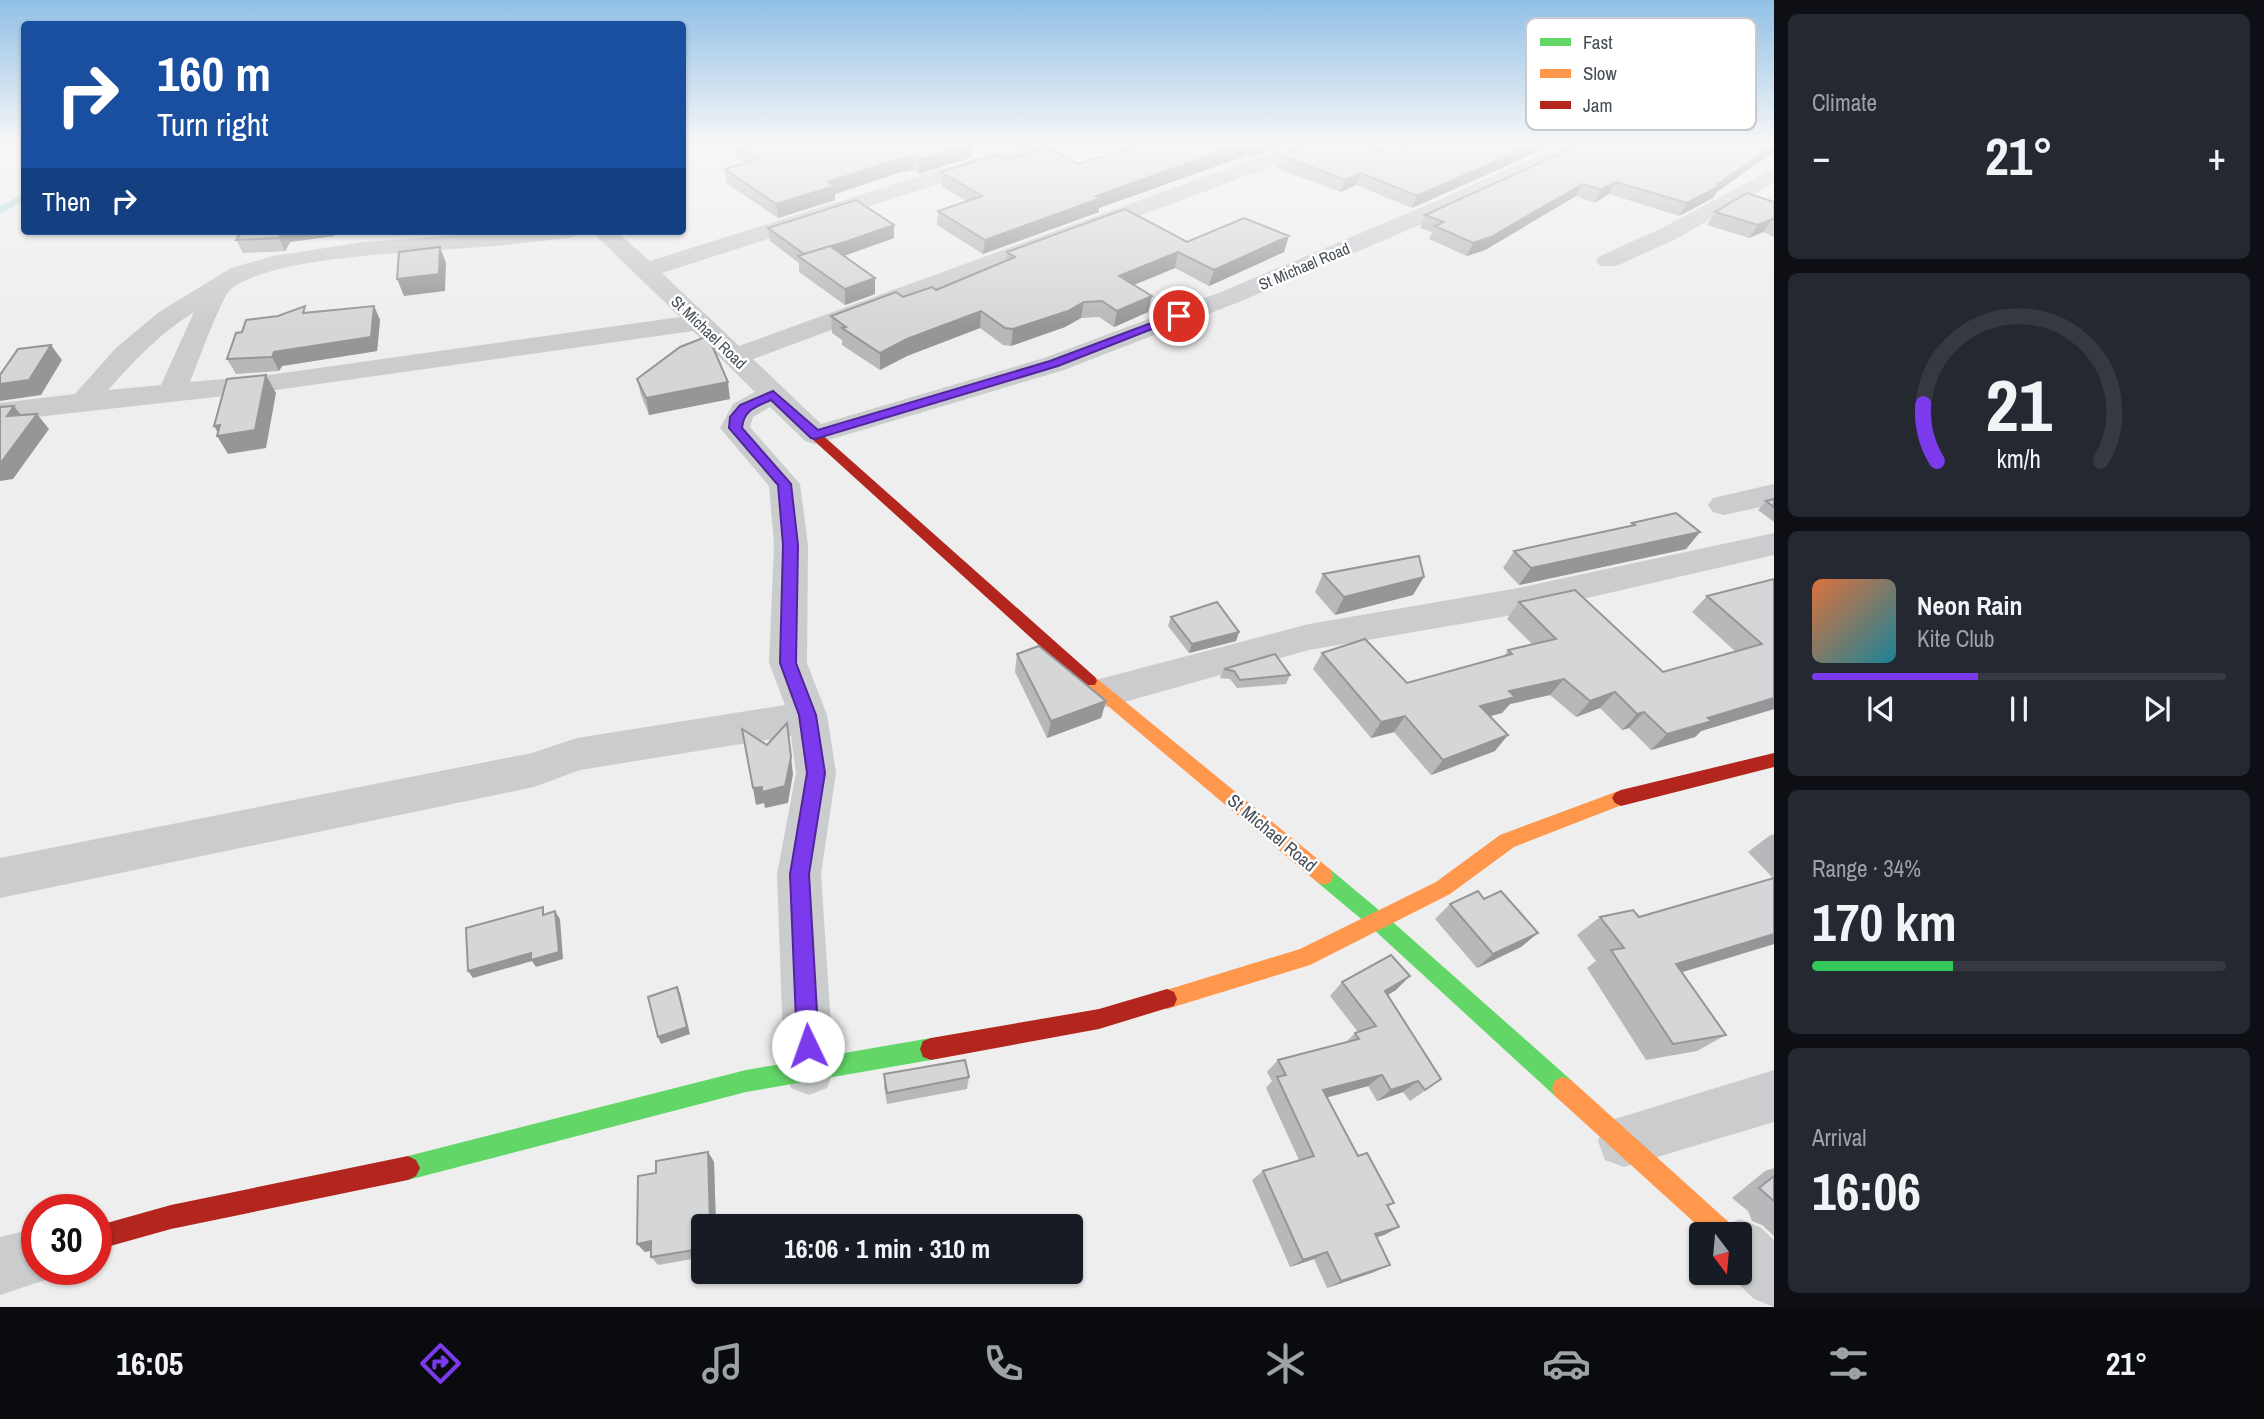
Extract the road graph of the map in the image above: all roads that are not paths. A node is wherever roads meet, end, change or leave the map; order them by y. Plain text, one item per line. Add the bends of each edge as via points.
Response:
1 (857, 203) edge
2 (1154, 203) edge
3 (1452, 203) edge
4 (1723, 203) edge
5 (540, 235) edge
6 (607, 235) edge
7 (1608, 261) dead end
8 (646, 270) junction
9 (218, 285) junction
10 (699, 322) junction
11 (735, 357) junction
12 (172, 393) junction
13 (773, 395) junction
14 (84, 401) junction
15 (0, 412) edge
16 (815, 435) junction
17 (1774, 494) edge
18 (1724, 505) dead end
19 (1774, 544) edge
20 (1103, 693) junction
21 (808, 715) junction
22 (1774, 760) edge
23 (0, 878) edge
24 (1378, 922) junction
25 (809, 1070) junction
26 (1774, 1096) edge
27 (1624, 1141) junction
28 (1712, 1222) edge
29 (112, 1234) edge
30 (1752, 1258) edge
31 (21, 1260) edge
32 (0, 1266) edge
33 (1774, 1279) edge

1 - 8 street
2 - 11 street
3 - 16 street, St Michael Road via 1230,297 1079,354
4 - 7 street
5 - 9 street via 364,249 273,263
6 - 8 street, St Michael Road
8 - 10 street, St Michael Road
9 - 12 street
9 - 14 street via 168,317 125,354
10 - 11 street, St Michael Road
10 - 12 street
11 - 13 street, St Michael Road
12 - 14 street
13 - 16 street, St Michael Road
13 - 21 street via 744,408 735,428 785,484 791,545 788,663
14 - 15 street
16 - 20 street, St Michael Road
17 - 18 street
19 - 20 street via 1513,602 1309,637
20 - 24 street, St Michael Road
21 - 23 street via 577,754 534,770
21 - 25 street via 816,773 799,874
22 - 24 street via 1604,803 1507,841 1443,888
24 - 25 street via 1303,958 1099,1019
24 - 27 street, St Michael Road
25 - 29 street via 747,1081 368,1178 171,1217
26 - 27 street
27 - 28 street, St Michael Road
30 - 33 street
31 - 32 street

